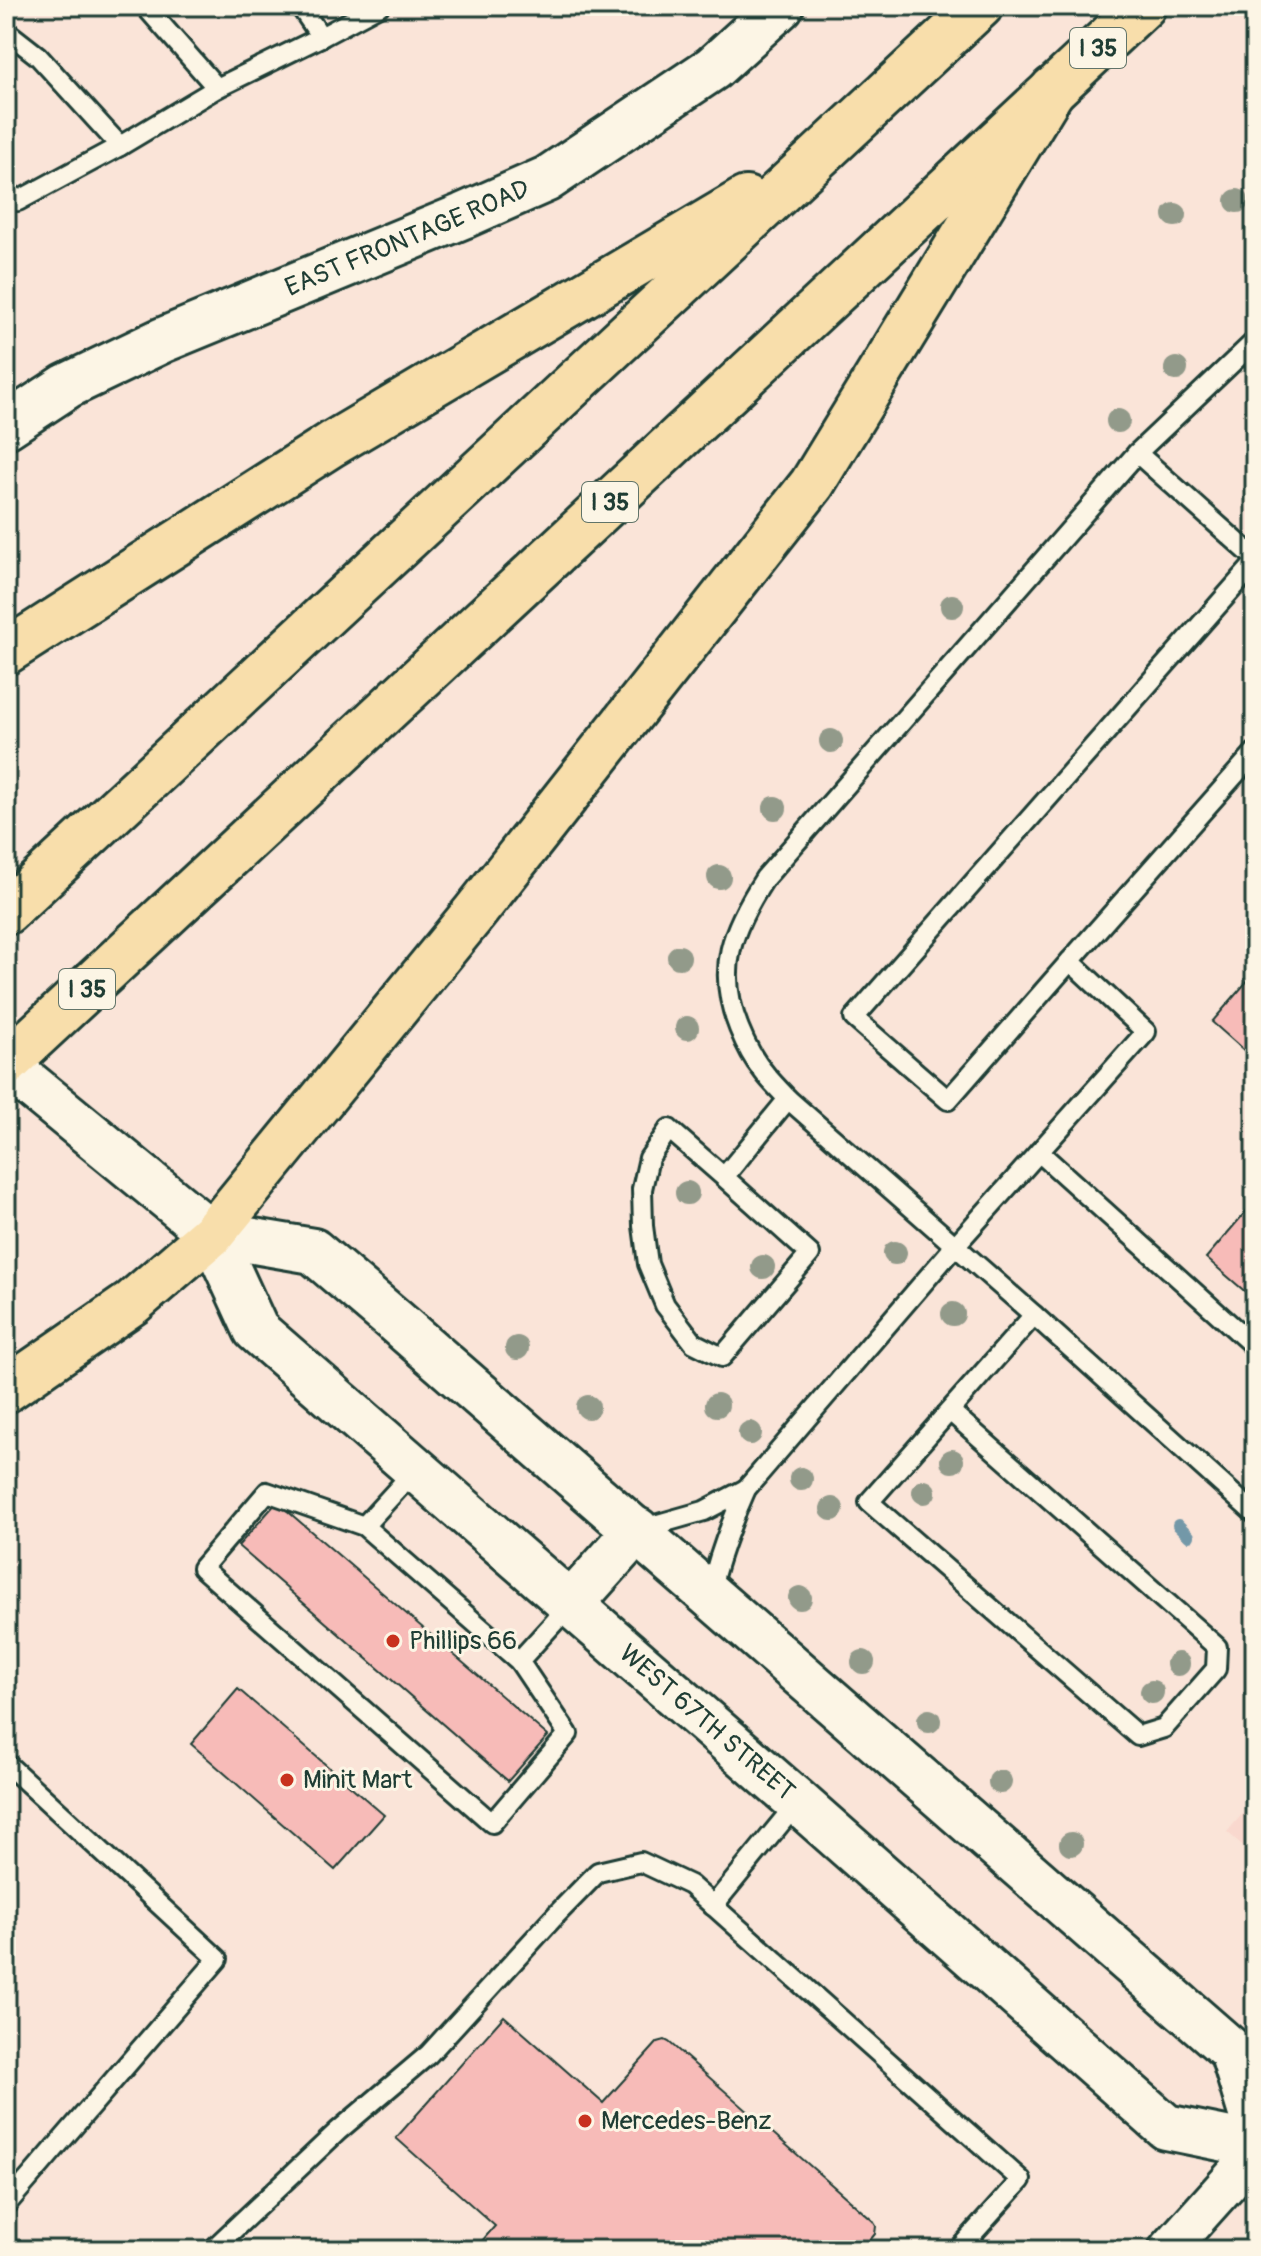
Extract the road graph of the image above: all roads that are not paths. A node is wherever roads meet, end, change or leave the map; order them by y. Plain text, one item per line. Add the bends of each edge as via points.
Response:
1 (145, 6) edge
2 (300, 6) edge
3 (379, 6) edge
4 (781, 6) edge
5 (980, 6) edge
6 (1143, 6) edge
7 (6, 31) edge
8 (321, 37) junction
9 (217, 88) junction
10 (1053, 89) junction
11 (120, 146) junction
12 (820, 155) junction
13 (6, 190) edge
14 (1255, 341) edge
15 (6, 426) edge
16 (1137, 453) junction
17 (1255, 561) edge
18 (6, 652) edge
19 (1255, 752) edge
20 (6, 912) edge
21 (1070, 961) junction
22 (6, 1064) edge
23 (788, 1099) junction
24 (1039, 1152) junction
25 (724, 1177) junction
26 (212, 1234) junction
27 (954, 1247) junction
28 (1034, 1315) junction
29 (1255, 1347) edge
30 (6, 1390) edge
31 (950, 1411) junction
32 (416, 1469) junction
33 (746, 1489) junction
34 (1255, 1514) edge
35 (364, 1526) junction
36 (637, 1530) junction
37 (710, 1594) junction
38 (570, 1605) junction
39 (519, 1661) junction
40 (6, 1763) edge
41 (798, 1802) junction
42 (713, 1906) junction
43 (1255, 2127) edge
44 (1255, 2145) edge
45 (1255, 2153) edge
46 (6, 2205) edge
47 (212, 2250) edge
48 (958, 2250) edge
49 (1168, 2250) edge

1 - 9 lane
2 - 8 lane
3 - 8 lane
4 - 15 street, EAST FRONTAGE ROAD via 713,68 547,179 163,340 67,386
5 - 12 highway
6 - 10 highway, I 35
7 - 11 lane via 38,56
8 - 9 lane
9 - 11 lane
10 - 22 highway, I 35
10 - 26 highway via 812,484 475,912
11 - 13 lane via 18,201
12 - 18 highway via 332,444
12 - 20 highway
14 - 16 lane
16 - 17 lane
16 - 23 lane via 751,899 733,940 728,991 744,1041
17 - 21 lane via 854,1018 948,1100
19 - 21 lane
21 - 24 lane via 1146,1032
22 - 26 street, WEST 67TH STREET
23 - 25 lane
23 - 27 lane
24 - 27 lane
24 - 29 lane
25 - 25 lane via 669,1129 649,1158 642,1189 648,1264 665,1305 694,1343 722,1357 810,1254
26 - 30 highway via 132,1303
26 - 32 street, WEST 67TH STREET via 256,1330
26 - 36 street, WEST 67TH STREET via 313,1251
27 - 28 lane
27 - 33 lane
28 - 31 lane
28 - 34 lane
31 - 31 lane via 869,1502 1138,1736 1164,1728 1216,1669 1217,1647
32 - 35 lane
32 - 38 street, WEST 67TH STREET
33 - 36 lane via 704,1511
33 - 37 lane
35 - 39 lane
35 - 39 lane via 267,1492 202,1568 492,1823 568,1734
36 - 37 street, WEST 67TH STREET
36 - 38 street
37 - 43 street, WEST 67TH STREET via 1232,2051
38 - 39 lane
38 - 41 street, WEST 67TH STREET
40 - 46 lane via 218,1959
41 - 42 lane
41 - 44 street, WEST 67TH STREET via 1166,2127
42 - 47 lane via 690,1885 641,1862 598,1872 429,2054
42 - 48 lane via 1021,2180
45 - 49 street

